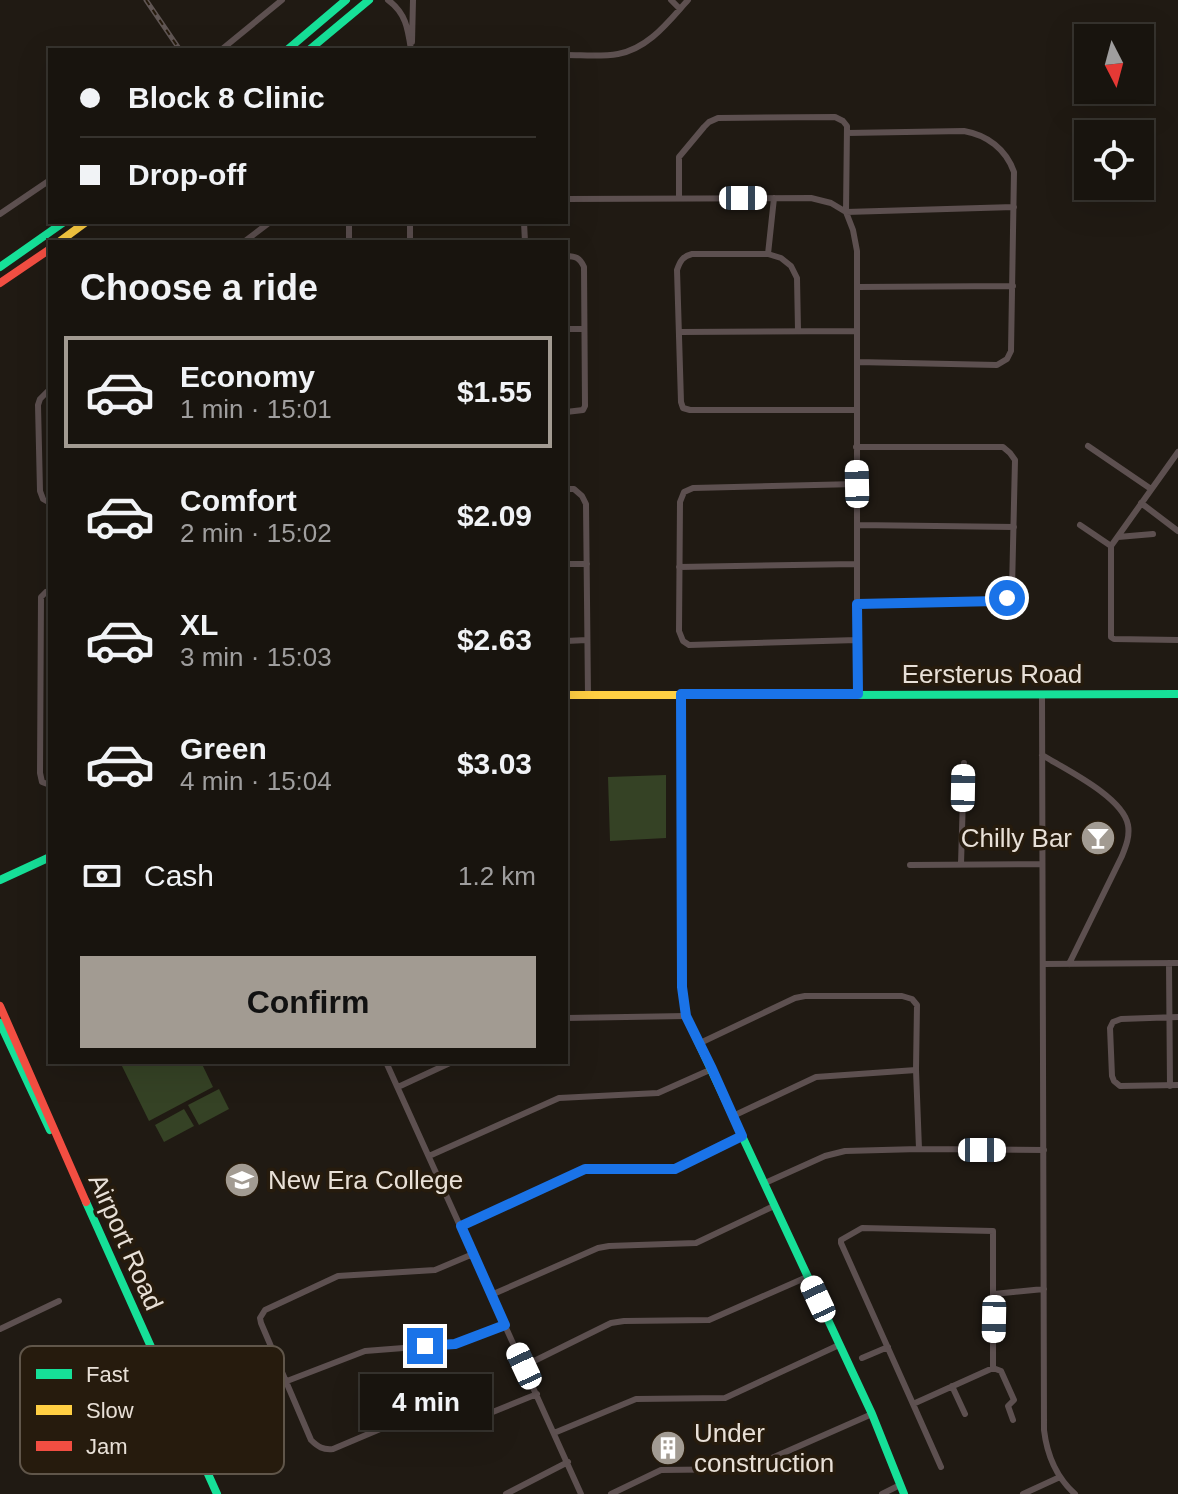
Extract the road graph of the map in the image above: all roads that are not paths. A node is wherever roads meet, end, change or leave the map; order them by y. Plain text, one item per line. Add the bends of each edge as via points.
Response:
1 (282, 0) edge
2 (346, 0) edge
3 (369, 0) edge
4 (388, 0) edge
5 (413, 0) edge
6 (671, 0) edge
7 (688, 0) edge
8 (680, 9) junction
9 (223, 48) edge
10 (289, 48) edge
11 (311, 48) edge
12 (411, 48) edge
13 (411, 48) edge
14 (568, 55) edge
15 (847, 133) junction
16 (48, 181) edge
17 (679, 198) junction
18 (774, 198) junction
19 (568, 199) edge
20 (1014, 207) junction
21 (846, 212) junction
22 (0, 214) edge
23 (61, 224) edge
24 (83, 224) edge
25 (267, 224) edge
26 (62, 240) edge
27 (247, 240) edge
28 (48, 250) edge
29 (768, 254) junction
30 (568, 256) edge
31 (0, 267) edge
32 (0, 283) edge
33 (1013, 286) junction
34 (858, 287) junction
35 (568, 329) edge
36 (584, 329) junction
37 (798, 330) junction
38 (857, 331) junction
39 (680, 332) junction
40 (857, 362) junction
41 (48, 391) edge
42 (856, 410) junction
43 (568, 412) edge
44 (1088, 446) dead end
45 (856, 447) junction
46 (1178, 452) edge
47 (1169, 463) junction
48 (1178, 470) edge
49 (857, 484) junction
50 (568, 489) edge
51 (1151, 489) junction
52 (48, 502) edge
53 (1141, 503) junction
54 (857, 525) junction
55 (1080, 525) dead end
56 (1014, 527) junction
57 (1178, 531) edge
58 (1153, 534) dead end
59 (1118, 537) junction
60 (1111, 546) junction
61 (568, 564) edge
62 (587, 564) junction
63 (856, 564) junction
64 (679, 567) junction
65 (48, 592) edge
66 (857, 604) junction
67 (587, 640) junction
68 (857, 640) junction
69 (1178, 640) edge
70 (568, 641) edge
71 (681, 694) junction
72 (858, 694) junction
73 (1178, 694) edge
74 (568, 695) edge
75 (588, 695) junction
76 (1042, 695) junction
77 (1042, 755) junction
78 (964, 763) dead end
79 (48, 784) edge
80 (48, 858) edge
81 (961, 864) junction
82 (1042, 864) junction
83 (910, 865) dead end
84 (0, 880) edge
85 (1169, 963) junction
86 (1178, 963) edge
87 (1043, 964) junction
88 (1069, 964) junction
89 (0, 1006) edge
90 (686, 1016) junction
91 (1170, 1017) junction
92 (1178, 1017) edge
93 (568, 1018) edge
94 (0, 1023) edge
95 (0, 1042) edge
96 (698, 1044) junction
97 (16, 1060) junction
98 (387, 1064) edge
99 (448, 1064) edge
100 (712, 1069) junction
101 (916, 1070) junction
102 (1174, 1086) edge
103 (398, 1087) junction
104 (733, 1116) junction
105 (742, 1136) junction
106 (919, 1149) junction
107 (1044, 1150) junction
108 (64, 1153) junction
109 (429, 1156) junction
110 (765, 1183) junction
111 (774, 1206) junction
112 (461, 1226) junction
113 (473, 1254) junction
114 (807, 1277) junction
115 (1044, 1289) junction
116 (994, 1294) junction
117 (491, 1295) junction
118 (59, 1301) dead end
119 (505, 1325) junction
120 (0, 1329) edge
121 (839, 1345) junction
122 (151, 1346) edge
123 (271, 1346) edge
124 (888, 1347) junction
125 (862, 1358) dead end
126 (524, 1366) junction
127 (993, 1368) junction
128 (284, 1374) edge
129 (287, 1381) junction
130 (952, 1386) junction
131 (537, 1394) junction
132 (913, 1404) junction
133 (872, 1414) junction
134 (965, 1414) dead end
135 (1013, 1420) dead end
136 (554, 1433) junction
137 (568, 1462) junction
138 (941, 1467) dead end
139 (208, 1474) edge
140 (1060, 1477) junction
141 (902, 1490) edge
142 (217, 1494) edge
143 (506, 1494) edge
144 (581, 1494) edge
145 (611, 1494) edge
146 (882, 1494) edge
147 (1023, 1494) edge
148 (1075, 1494) edge

1 - 9 street
2 - 10 main road
3 - 11 main road
4 - 12 street via 404,16
5 - 13 street
6 - 8 street
7 - 8 street
8 - 14 street via 632,50
15 - 17 street via 847,126 835,117 718,118 679,157
15 - 20 street via 980,134 1012,164
15 - 21 street
16 - 22 street
17 - 18 street
17 - 19 street
18 - 21 street via 811,198
18 - 29 street
20 - 21 street
20 - 33 street
21 - 34 street via 857,251
23 - 31 main road
24 - 26 main road
25 - 27 street
28 - 32 main road
29 - 37 street via 791,266 797,278
29 - 39 street via 692,254 681,259
30 - 36 street via 580,259 584,267
33 - 34 street
33 - 40 street via 1011,351 997,365
34 - 38 street
35 - 36 street
36 - 43 street via 585,406
37 - 38 street
37 - 39 street
38 - 40 street
39 - 42 street via 683,408
40 - 42 street
41 - 52 street via 38,405 40,491
42 - 45 street
44 - 51 street
45 - 49 street
45 - 56 street via 1003,447 1015,460
46 - 47 street
47 - 48 street
47 - 51 street
49 - 54 street
49 - 64 street via 684,492
50 - 62 street via 586,504
51 - 53 street
53 - 57 street
53 - 59 street
54 - 56 street
54 - 63 street
55 - 60 street
56 - 66 street via 1012,589 1007,598
58 - 59 street
59 - 60 street
60 - 69 street via 1112,639
61 - 62 street
62 - 67 street
63 - 64 street
63 - 66 street
64 - 68 street via 679,631 689,645
65 - 79 street via 41,597 40,759 42,782
66 - 68 street
67 - 70 street
67 - 75 street
68 - 72 street
71 - 72 main road, Eersterus Road
71 - 75 main road, Eersterus Road
71 - 90 main road
72 - 76 main road, Eersterus Road
73 - 76 main road, Eersterus Road
74 - 75 main road, Eersterus Road
76 - 77 street
77 - 82 street
77 - 88 street via 1096,788 1122,810 1128,824 1122,856
78 - 81 street
80 - 84 main road
81 - 82 street
81 - 83 street
82 - 87 street
85 - 86 street
85 - 88 street
85 - 91 street
87 - 88 street
87 - 107 street
89 - 108 main road, Airport Road
90 - 93 street
90 - 96 main road
91 - 92 street
91 - 102 street
91 - 102 street via 1113,1022 1112,1076 1120,1086
94 - 97 main road
95 - 97 main road
96 - 100 main road
96 - 101 street via 795,998 902,996 917,1005
97 - 108 main road
98 - 103 street
99 - 103 street
100 - 104 main road
100 - 109 street via 658,1093 559,1098
101 - 104 street via 816,1077
101 - 106 street
103 - 109 street
104 - 105 main road
105 - 110 main road
105 - 112 street via 675,1169 585,1169
106 - 107 street
106 - 110 street via 835,1153
107 - 115 street
108 - 122 main road, Airport Road
109 - 112 street
110 - 111 main road
111 - 114 main road
111 - 117 street via 696,1243 604,1247
112 - 113 street
113 - 117 street
113 - 123 street via 435,1270 338,1276 265,1310 260,1318
114 - 121 main road
114 - 126 street via 709,1320 611,1323
115 - 116 street
115 - 140 street via 1044,1430
116 - 124 street via 993,1231 859,1229 841,1241
116 - 127 street
117 - 119 street
118 - 120 street
119 - 126 street
119 - 129 street via 455,1344 365,1351
121 - 133 main road
121 - 136 street via 725,1398 636,1399
124 - 125 street
124 - 132 street
126 - 131 street
127 - 130 street
127 - 135 street via 1001,1371 1014,1400 1008,1406
128 - 129 street
129 - 131 street via 311,1440 326,1450 381,1428 468,1422
130 - 132 street
130 - 134 street
131 - 136 street
132 - 138 street
133 - 141 main road
133 - 145 street via 750,1468 661,1470
136 - 137 street
137 - 143 street
137 - 144 street
139 - 142 main road, Airport Road
140 - 147 street
140 - 148 street
141 - 146 street

